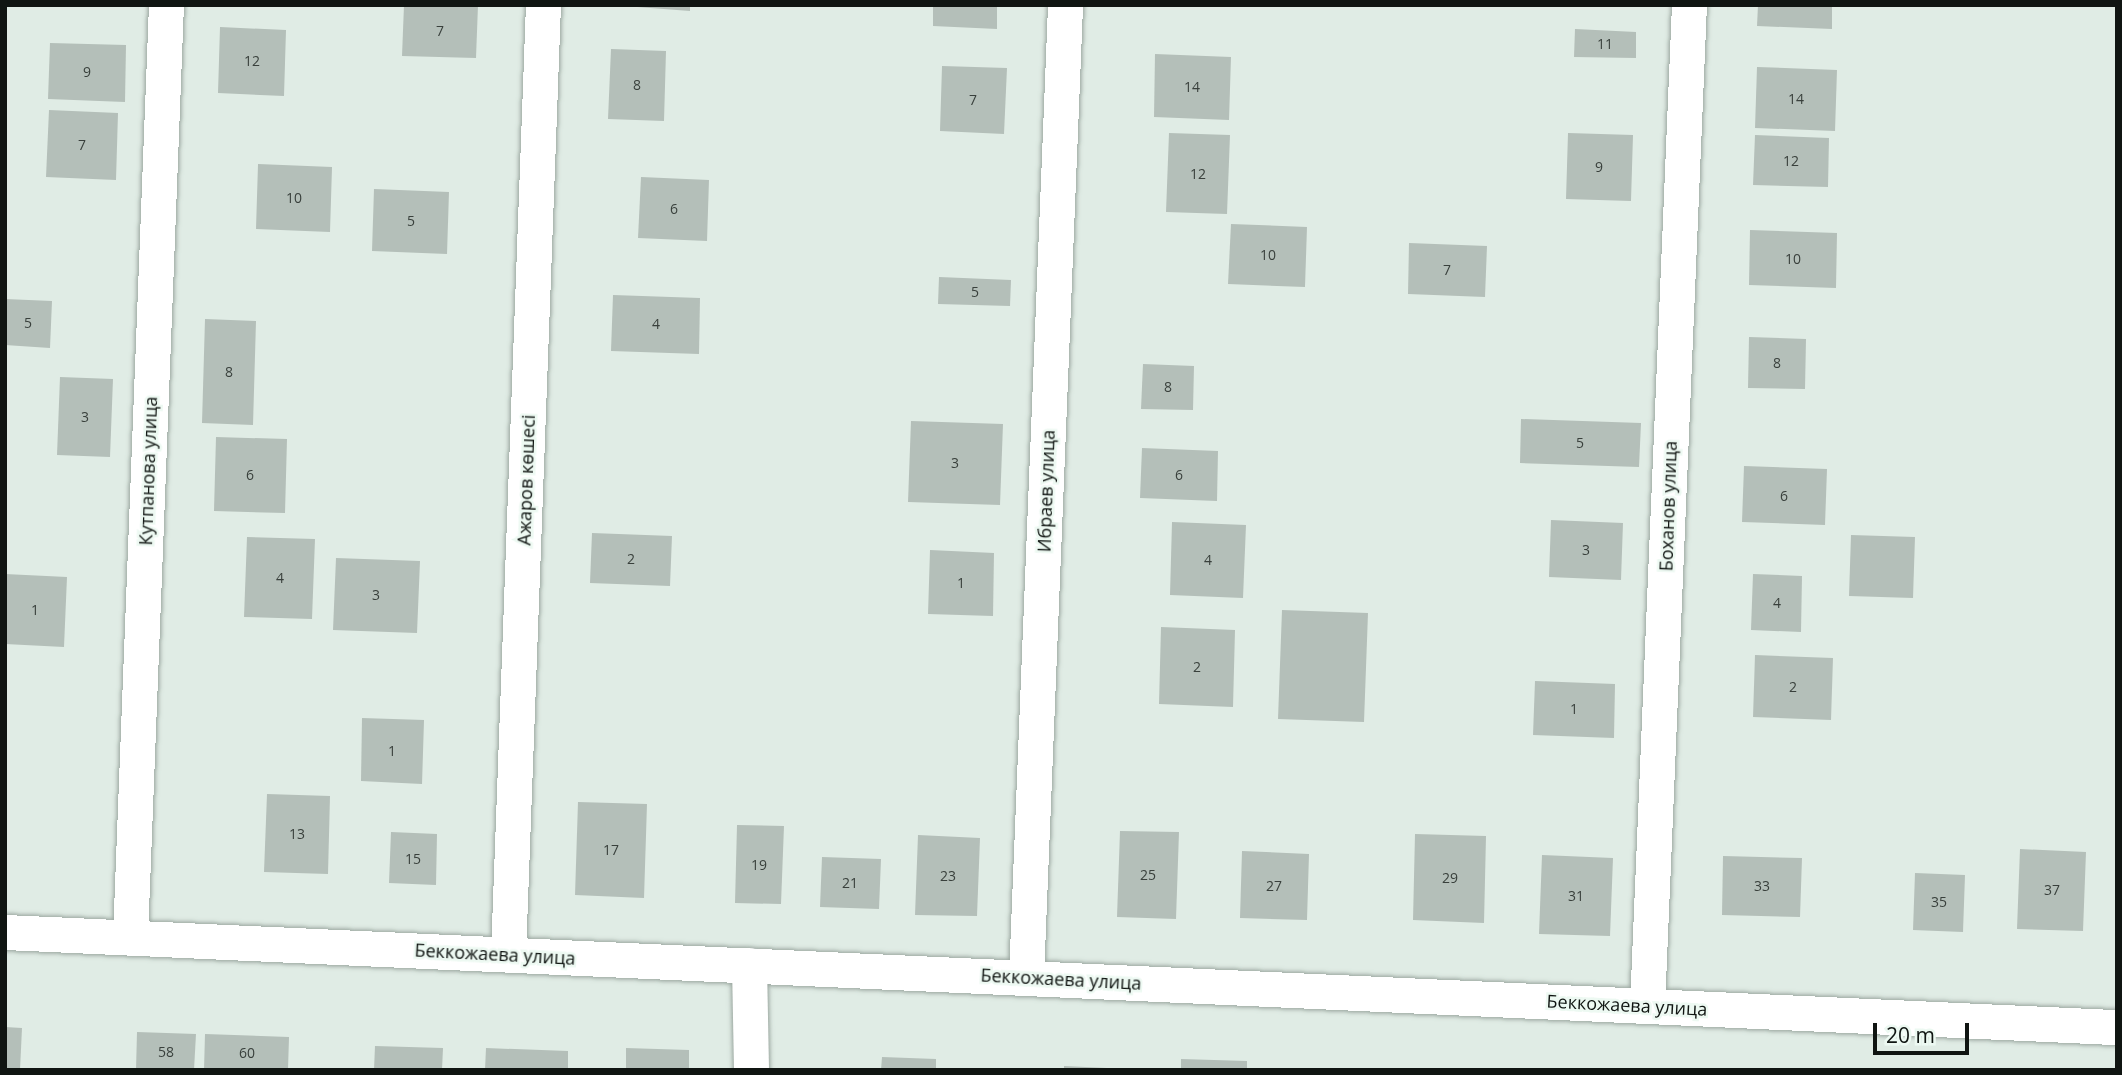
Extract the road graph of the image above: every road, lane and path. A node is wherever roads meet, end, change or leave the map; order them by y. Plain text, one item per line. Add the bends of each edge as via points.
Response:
1 (166, 5) edge
2 (543, 5) edge
3 (1065, 5) edge
4 (1689, 5) edge
5 (5, 932) edge
6 (130, 937) junction
7 (509, 954) junction
8 (749, 965) junction
9 (1026, 978) junction
10 (1647, 1006) junction
11 (2117, 1027) edge
12 (751, 1070) edge

1 - 6 street, Кутпанова улица
2 - 7 street, Ажаров көшесі
3 - 9 street, Ибраев улица
4 - 10 street, Боханов улица
5 - 6 street, Беккожаева улица
6 - 7 street, Беккожаева улица
7 - 8 street, Беккожаева улица
8 - 9 street, Беккожаева улица
8 - 12 street
9 - 10 street, Беккожаева улица
10 - 11 street, Беккожаева улица

